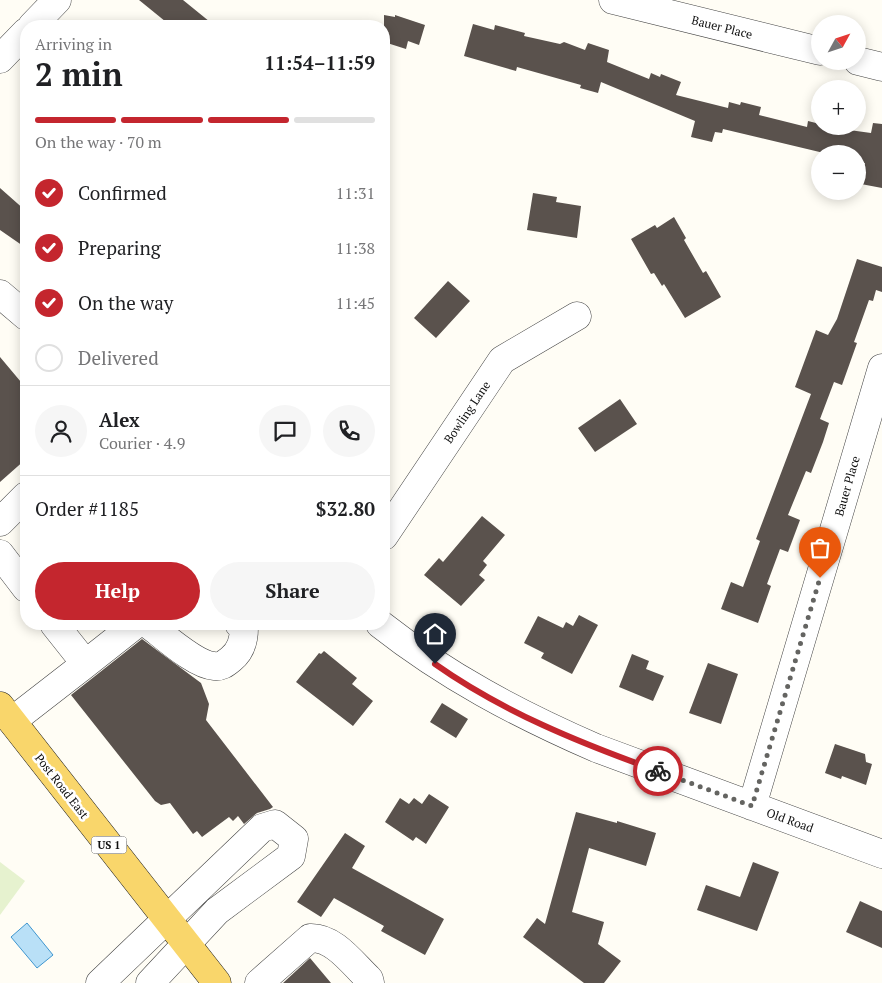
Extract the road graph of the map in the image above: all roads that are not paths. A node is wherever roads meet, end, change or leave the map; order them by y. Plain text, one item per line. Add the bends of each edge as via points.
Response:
1 (57, 0) edge
2 (620, 1) edge
3 (38, 20) edge
4 (20, 38) edge
5 (811, 49) edge
6 (0, 59) edge
7 (866, 63) edge
8 (882, 67) edge
9 (0, 294) edge
10 (20, 311) edge
11 (577, 316) dead end
12 (882, 368) edge
13 (20, 504) edge
14 (0, 522) edge
15 (390, 527) edge
16 (0, 554) edge
17 (20, 580) edge
18 (59, 630) edge
19 (128, 630) edge
20 (156, 630) edge
21 (244, 630) edge
22 (388, 630) edge
23 (79, 668) junction
24 (3, 711) edge
25 (752, 806) junction
26 (882, 854) edge
27 (168, 919) junction
28 (187, 944) junction
29 (100, 983) edge
30 (150, 983) edge
31 (217, 983) edge
32 (259, 983) edge
33 (370, 983) edge

1 - 3 street
2 - 5 street, Bauer Place
4 - 6 street
7 - 8 street
9 - 10 street
11 - 15 street, Bowling Lane via 502,360
12 - 25 street, Bauer Place
13 - 14 street
16 - 17 street
18 - 23 street via 81,658
19 - 23 street
20 - 21 street via 192,656 212,666 224,666 236,655 244,640
22 - 25 street, Old Road via 450,675 523,716 596,748
23 - 24 street
24 - 27 main road, Post Road East / US 1
25 - 26 street, Old Road
27 - 28 main road, Post Road East / US 1
27 - 28 street via 262,828 275,824 294,838 290,856 217,911
27 - 29 street
28 - 30 street
28 - 31 main road, Post Road East / US 1
32 - 33 street via 310,938 321,937

